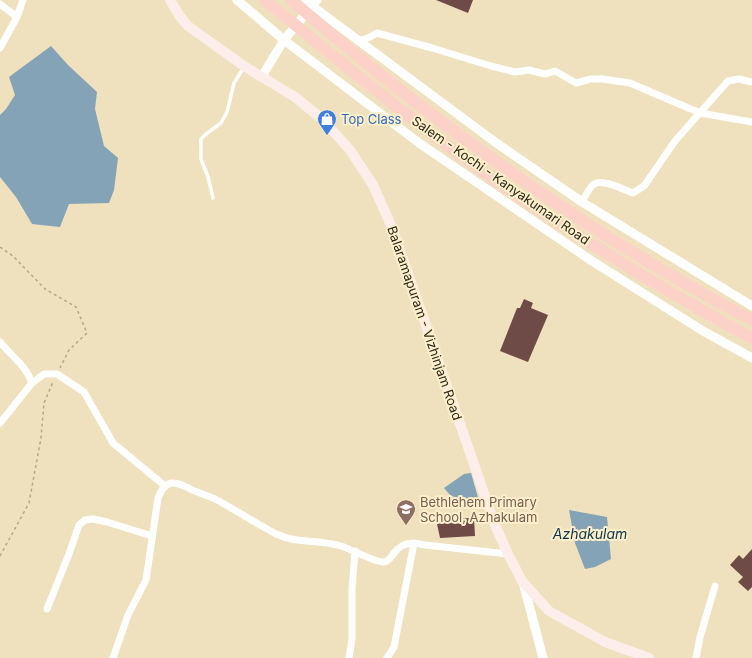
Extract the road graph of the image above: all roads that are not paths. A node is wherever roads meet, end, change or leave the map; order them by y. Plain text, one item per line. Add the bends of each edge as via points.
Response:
1 (22, 0) edge
2 (170, 0) edge
3 (237, 0) edge
4 (266, 0) edge
5 (297, 1) edge
6 (314, 3) edge
7 (0, 4) edge
8 (17, 17) junction
9 (284, 40) junction
10 (359, 41) junction
11 (0, 48) edge
12 (244, 66) junction
13 (262, 76) junction
14 (752, 82) edge
15 (700, 113) junction
16 (752, 122) edge
17 (213, 198) dead end
18 (582, 202) junction
19 (752, 306) edge
20 (752, 320) edge
21 (752, 338) edge
22 (0, 342) edge
23 (752, 358) edge
24 (32, 383) junction
25 (0, 423) edge
26 (165, 486) junction
27 (152, 536) junction
28 (414, 543) junction
29 (355, 551) junction
30 (508, 554) junction
31 (522, 581) junction
32 (715, 586) dead end
33 (47, 609) dead end
34 (113, 658) edge
35 (349, 658) edge
36 (387, 658) edge
37 (543, 658) edge
38 (649, 658) edge
39 (696, 658) edge

1 - 8 street
2 - 12 main road, Balaramapuram - Vizhinjam Road via 188,26
3 - 9 street
4 - 21 highway, Salem - Kochi - Kanyakumari Road via 413,119 514,192 698,309
5 - 6 street
5 - 20 highway, Salem - Kochi - Kanyakumari Road via 317,22 422,107 522,180 608,237 705,296
6 - 9 street
6 - 10 street
7 - 8 street
8 - 11 street
9 - 13 street
9 - 23 street via 419,143 586,257 703,331
10 - 15 street via 377,33 515,72 529,70 545,74 555,71 576,83 591,79 630,83
10 - 18 street via 495,142
12 - 13 main road, Balaramapuram - Vizhinjam Road
12 - 17 lane via 234,83 227,112 221,123 201,139 201,159
13 - 30 main road, Balaramapuram - Vizhinjam Road via 295,97 322,120 350,150 373,185 393,230 495,525
14 - 15 street via 739,79 728,81
15 - 16 street
15 - 18 street via 675,141 644,186 633,194 600,182 593,184
18 - 19 street
22 - 24 street via 24,367
24 - 25 street
24 - 26 street via 44,374 57,374 84,392 113,443
26 - 27 street via 158,498
26 - 29 street via 173,483 215,499 278,535 303,542 322,542
27 - 33 street via 107,522 84,520 78,525
27 - 34 street via 146,580 128,615
28 - 29 street via 404,545 384,562
28 - 30 street
28 - 36 street via 394,647
29 - 35 street
30 - 31 main road, Balaramapuram - Vizhinjam Road
31 - 37 street
31 - 38 main road, Balaramapuram - Vizhinjam Road via 549,611 605,642
32 - 39 street

